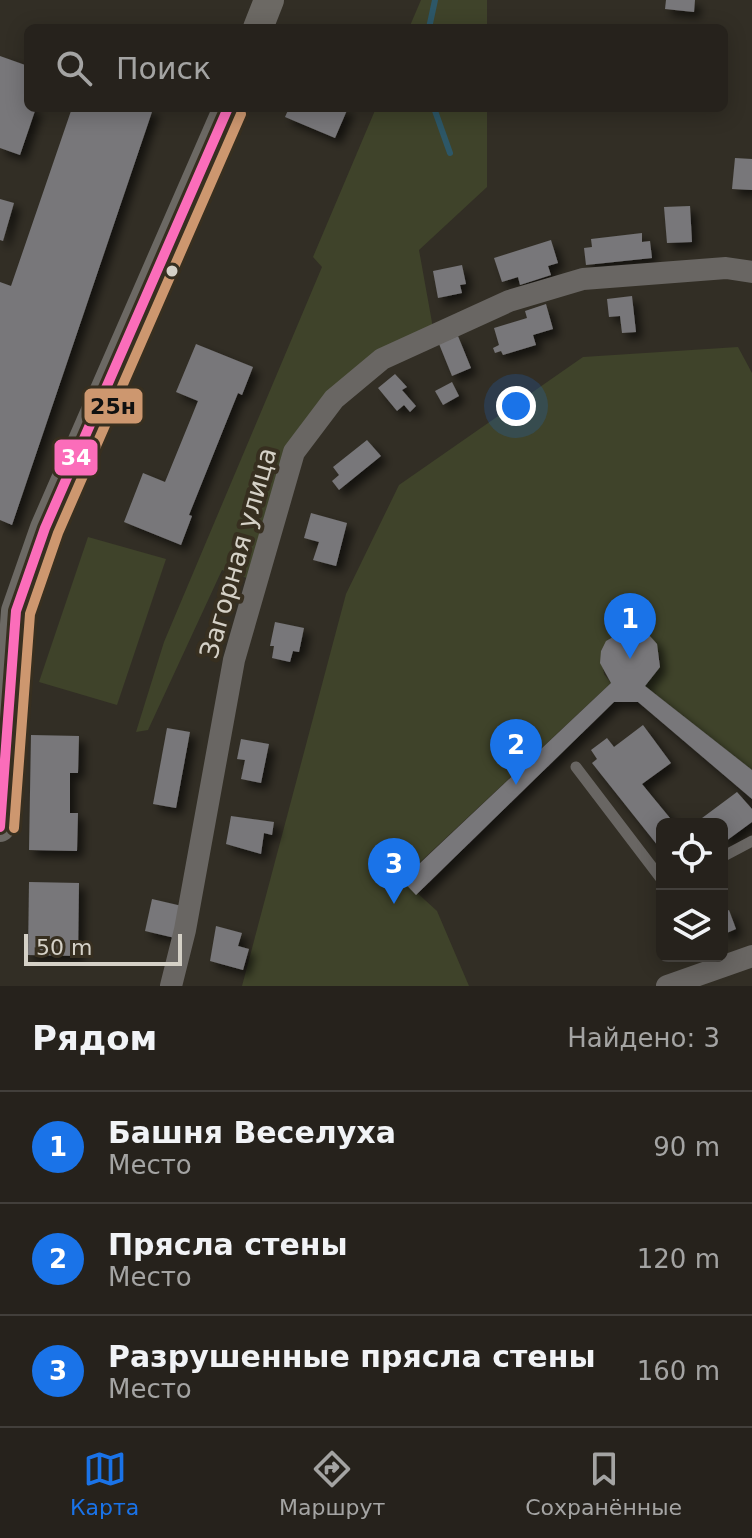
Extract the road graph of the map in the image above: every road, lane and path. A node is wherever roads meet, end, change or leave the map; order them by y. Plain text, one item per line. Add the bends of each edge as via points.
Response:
1 (226, 112) edge
2 (752, 272) edge
3 (5, 706) edge
4 (576, 767) dead end
5 (0, 827) edge
6 (752, 841) edge
7 (728, 854) edge
8 (656, 872) edge
9 (752, 956) edge
10 (171, 986) edge
11 (667, 986) edge

1 - 3 main road via 45,528 16,611
2 - 10 street, Загорная улица via 726,268 583,279 509,301 382,359 334,399 294,452 234,660
3 - 5 main road
4 - 8 lane
6 - 7 lane
9 - 11 street

